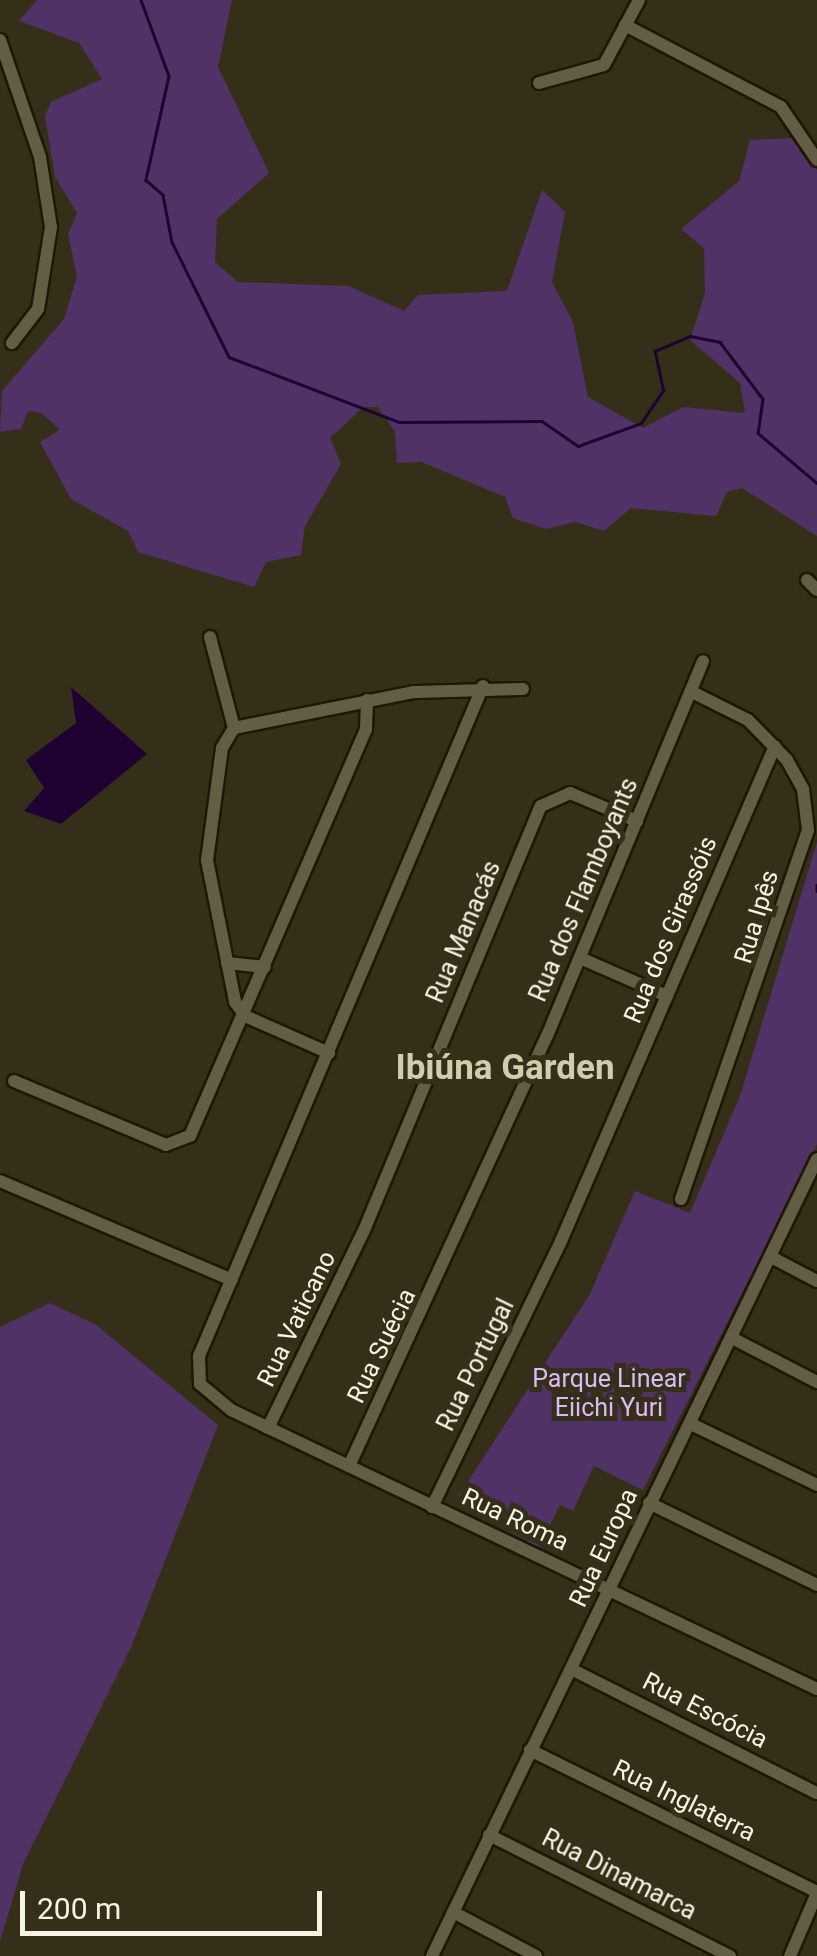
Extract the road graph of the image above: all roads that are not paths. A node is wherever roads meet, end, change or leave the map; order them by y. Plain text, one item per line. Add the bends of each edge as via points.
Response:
1 (639, 0) edge
2 (626, 25) junction
3 (0, 40) edge
4 (539, 83) dead end
5 (817, 160) edge
6 (12, 343) dead end
7 (210, 637) dead end
8 (703, 661) dead end
9 (483, 686) junction
10 (523, 689) dead end
11 (692, 692) junction
12 (367, 700) junction
13 (234, 728) junction
14 (775, 746) junction
15 (637, 821) junction
16 (812, 826) edge
17 (580, 958) junction
18 (227, 964) junction
19 (265, 967) junction
20 (667, 996) junction
21 (245, 1016) junction
22 (329, 1053) junction
23 (14, 1082) dead end
24 (817, 1160) edge
25 (813, 1178) edge
26 (0, 1181) edge
27 (680, 1199) dead end
28 (365, 1228) joint
29 (561, 1242) joint
30 (455, 1246) joint
31 (770, 1258) junction
32 (232, 1280) junction
33 (817, 1281) edge
34 (732, 1338) junction
35 (817, 1382) edge
36 (691, 1424) junction
37 (268, 1428) junction
38 (349, 1466) junction
39 (817, 1484) edge
40 (650, 1503) junction
41 (432, 1507) junction
42 (817, 1585) edge
43 (610, 1589) junction
44 (573, 1670) junction
45 (817, 1690) edge
46 (530, 1750) junction
47 (817, 1793) edge
48 (489, 1835) junction
49 (817, 1892) edge
50 (453, 1912) junction
51 (432, 1956) edge
52 (536, 1956) edge
53 (730, 1956) edge
54 (790, 1956) edge

1 - 2 street
2 - 4 street via 604,65
2 - 5 street via 781,107
3 - 6 street via 44,168 52,227 38,309
7 - 13 street
8 - 11 street, Rua dos Flamboyants
9 - 10 street
9 - 12 street
9 - 22 street
11 - 14 street, Rua Ipês
11 - 15 street, Rua dos Flamboyants
12 - 13 street
12 - 19 street via 366,729
13 - 18 street via 222,748 207,860
14 - 16 street, Rua Ipês via 803,789
14 - 20 street, Rua dos Girassóis
15 - 17 street, Rua dos Flamboyants
15 - 28 street, Rua Manacás via 570,792 541,806
16 - 27 street, Rua Ipês
17 - 20 street
17 - 30 street, Rua dos Flamboyants
18 - 19 street
18 - 21 street
19 - 21 street
20 - 29 street, Rua dos Girassóis
21 - 22 street
21 - 23 street via 193,1132 177,1144
22 - 32 street
24 - 25 street, Rua Europa
25 - 31 street, Rua Europa
26 - 32 street
28 - 37 street, Rua Vaticano
29 - 41 street, Rua Portugal
30 - 38 street, Rua Suécia
31 - 33 street
31 - 34 street, Rua Europa
32 - 37 street, Rua Roma via 199,1356 200,1384
34 - 35 street
34 - 36 street, Rua Europa
36 - 39 street
36 - 40 street, Rua Europa
37 - 38 street, Rua Roma
38 - 41 street, Rua Roma
40 - 42 street
40 - 43 street, Rua Europa
41 - 43 street, Rua Roma
43 - 44 street, Rua Europa
43 - 45 street, Rua Roma
44 - 46 street, Rua Europa
44 - 47 street, Rua Escócia
46 - 48 street, Rua Europa
46 - 49 street, Rua Inglaterra
48 - 50 street, Rua Europa
48 - 53 street, Rua Dinamarca
49 - 54 street
50 - 51 street, Rua Europa
50 - 52 street

